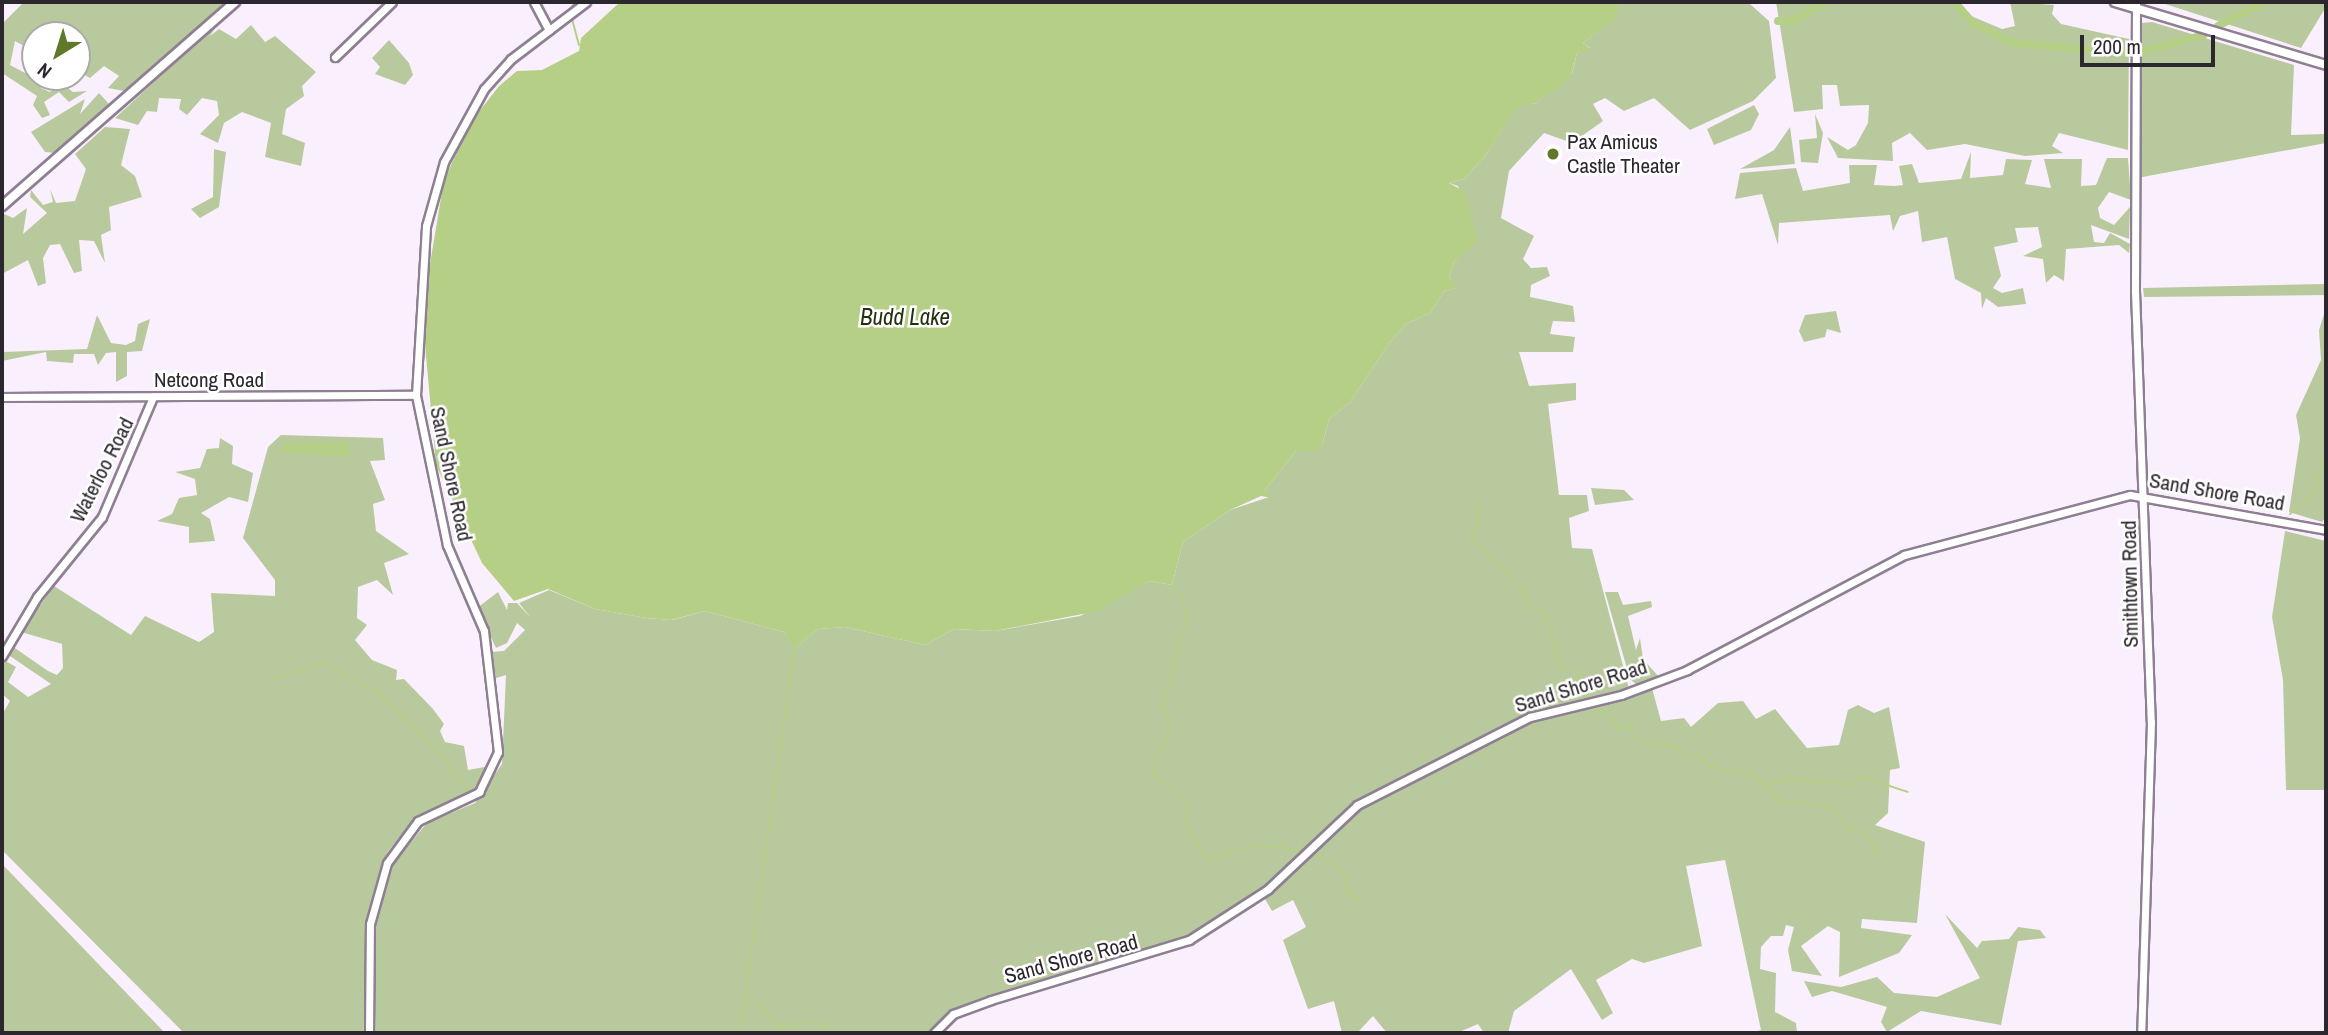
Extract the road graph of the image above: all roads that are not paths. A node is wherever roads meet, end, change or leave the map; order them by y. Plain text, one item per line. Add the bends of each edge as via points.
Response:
1 (235, 2) edge
2 (392, 2) edge
3 (534, 2) edge
4 (586, 2) edge
5 (2115, 2) edge
6 (2136, 5) edge
7 (550, 30) junction
8 (335, 57) dead end
9 (2326, 65) edge
10 (2, 206) edge
11 (416, 395) junction
12 (2, 397) edge
13 (153, 397) junction
14 (2145, 495) junction
15 (2326, 530) edge
16 (2, 656) edge
17 (369, 1033) edge
18 (934, 1033) edge
19 (2141, 1033) edge

1 - 10 main road
2 - 8 street
3 - 7 street
4 - 7 street, Sand Shore Road
5 - 6 main road
6 - 9 main road
6 - 14 street, Smithtown Road via 2135,291
7 - 11 street, Sand Shore Road via 491,79 444,162 420,263
11 - 13 street, Netcong Road
11 - 17 street, Sand Shore Road via 444,535 484,631 498,752 480,792 418,821 387,863 370,924
12 - 13 street, Netcong Road
13 - 16 street, Waterloo Road via 102,517 37,597
14 - 15 street, Sand Shore Road
14 - 18 street, Sand Shore Road via 2102,499 1904,555 1687,670 1507,727 1351,808 1264,892 1189,940 991,1000 953,1014
14 - 19 street, Smithtown Road via 2150,771

